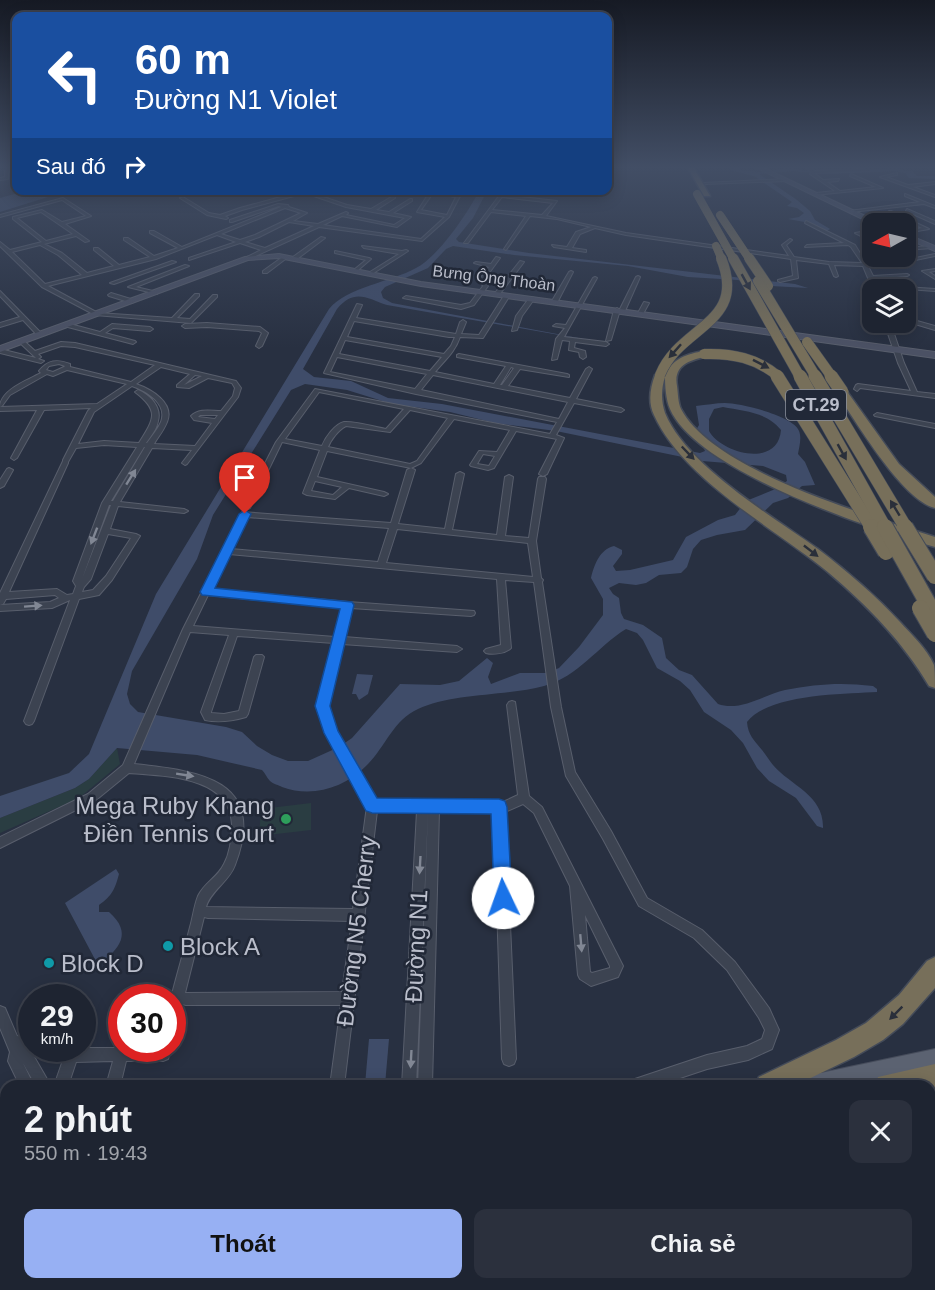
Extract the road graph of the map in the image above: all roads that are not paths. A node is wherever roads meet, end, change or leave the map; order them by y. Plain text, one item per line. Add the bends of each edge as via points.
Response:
1 (26, 228) edge
2 (68, 228) edge
3 (238, 228) edge
4 (271, 228) edge
5 (313, 228) edge
6 (326, 228) edge
7 (434, 228) edge
8 (477, 228) edge
9 (520, 228) edge
10 (592, 228) edge
11 (601, 228) edge
12 (714, 228) edge
13 (724, 228) edge
14 (726, 228) edge
15 (729, 228) edge
16 (818, 228) edge
17 (859, 228) edge
18 (927, 229) joint
19 (935, 229) edge
20 (862, 231) edge
21 (152, 232) dead end
22 (916, 232) edge
23 (77, 234) junction
24 (219, 235) junction
25 (323, 238) dead end
26 (126, 239) dead end
27 (916, 239) edge
28 (790, 240) dead end
29 (87, 241) dead end
30 (43, 242) junction
31 (240, 242) junction
32 (466, 242) dead end
33 (0, 243) edge
34 (850, 244) junction
35 (554, 246) dead end
36 (807, 246) dead end
37 (364, 247) dead end
38 (181, 248) junction
39 (569, 248) junction
40 (932, 248) edge
41 (96, 249) dead end
42 (263, 249) junction
43 (506, 249) dead end
44 (916, 249) edge
45 (9, 251) junction
46 (584, 251) dead end
47 (338, 252) dead end
48 (935, 255) edge
49 (823, 256) dead end
50 (154, 258) junction
51 (248, 258) junction
52 (290, 258) junction
53 (498, 258) dead end
54 (862, 258) edge
55 (793, 259) junction
56 (916, 259) edge
57 (191, 260) dead end
58 (174, 262) dead end
59 (522, 262) dead end
60 (476, 263) dead end
61 (833, 264) junction
62 (862, 265) edge
63 (187, 266) dead end
64 (492, 266) junction
65 (118, 267) junction
66 (866, 267) edge
67 (357, 270) junction
68 (935, 270) edge
69 (265, 272) dead end
70 (571, 272) dead end
71 (374, 274) junction
72 (86, 275) junction
73 (907, 275) dead end
74 (836, 276) dead end
75 (638, 277) dead end
76 (595, 278) dead end
77 (872, 278) joint
78 (935, 278) edge
79 (780, 281) dead end
80 (44, 286) junction
81 (130, 287) junction
82 (916, 288) edge
83 (935, 289) edge
84 (482, 292) junction
85 (0, 293) edge
86 (155, 293) junction
87 (497, 294) junction
88 (111, 295) dead end
89 (197, 295) dead end
90 (507, 295) junction
91 (533, 295) junction
92 (215, 296) dead end
93 (406, 298) dead end
94 (3, 300) edge
95 (132, 301) junction
96 (555, 302) junction
97 (645, 303) dead end
98 (360, 305) dead end
99 (579, 305) junction
100 (620, 311) junction
101 (641, 313) junction
102 (97, 314) junction
103 (24, 318) junction
104 (353, 319) junction
105 (170, 320) junction
106 (463, 322) dead end
107 (917, 323) dead end
108 (0, 325) edge
109 (66, 325) junction
110 (556, 326) dead end
111 (515, 327) dead end
112 (568, 327) junction
113 (935, 328) edge
114 (150, 329) dead end
115 (891, 333) edge
116 (100, 334) junction
117 (39, 335) junction
118 (459, 336) junction
119 (564, 337) junction
120 (345, 338) junction
121 (573, 340) junction
122 (21, 341) junction
123 (133, 342) dead end
124 (259, 346) dead end
125 (0, 350) edge
126 (897, 351) junction
127 (35, 353) junction
128 (336, 355) junction
129 (935, 355) edge
130 (447, 356) junction
131 (459, 356) dead end
132 (583, 357) dead end
133 (554, 359) dead end
134 (44, 363) junction
135 (160, 365) junction
136 (510, 365) junction
137 (518, 367) junction
138 (589, 369) dead end
139 (64, 370) junction
140 (45, 373) junction
141 (194, 373) junction
142 (432, 373) junction
143 (207, 376) junction
144 (567, 376) dead end
145 (658, 379) junction
146 (128, 386) junction
147 (496, 386) junction
148 (504, 387) junction
149 (857, 389) dead end
150 (416, 392) junction
151 (915, 393) junction
152 (935, 396) edge
153 (573, 401) junction
154 (97, 406) junction
155 (0, 407) edge
156 (42, 407) junction
157 (408, 409) junction
158 (621, 410) dead end
159 (223, 413) junction
160 (877, 415) dead end
161 (452, 417) junction
162 (217, 421) junction
163 (560, 423) junction
164 (935, 426) edge
165 (514, 429) junction
166 (553, 436) junction
167 (281, 440) junction
168 (143, 444) junction
169 (151, 445) junction
170 (73, 446) junction
171 (196, 448) junction
172 (325, 449) junction
173 (500, 454) dead end
174 (14, 458) dead end
175 (185, 463) dead end
176 (9, 470) dead end
177 (411, 470) dead end
178 (460, 474) dead end
179 (510, 477) dead end
180 (312, 478) junction
181 (0, 486) edge
182 (347, 486) junction
183 (772, 487) junction
184 (794, 496) junction
185 (402, 499) junction
186 (106, 503) junction
187 (116, 503) junction
188 (935, 504) edge
189 (184, 511) dead end
190 (245, 511) junction
191 (393, 526) junction
192 (105, 531) junction
193 (448, 531) junction
194 (501, 536) junction
195 (532, 541) junction
196 (935, 542) edge
197 (935, 549) edge
198 (227, 551) junction
199 (382, 564) junction
200 (935, 576) edge
201 (501, 577) junction
202 (540, 580) junction
203 (80, 586) junction
204 (207, 592) junction
205 (76, 597) junction
206 (1, 598) edge
207 (65, 598) junction
208 (348, 605) junction
209 (0, 608) edge
210 (471, 613) dead end
211 (935, 616) edge
212 (187, 629) junction
213 (234, 633) junction
214 (935, 634) edge
215 (338, 642) junction
216 (457, 649) dead end
217 (489, 651) dead end
218 (259, 657) dead end
219 (935, 681) edge
220 (512, 705) dead end
221 (29, 721) dead end
222 (127, 768) junction
223 (524, 798) junction
224 (372, 806) junction
225 (428, 806) junction
226 (499, 807) junction
227 (0, 843) edge
228 (576, 885) junction
229 (208, 912) dead end
230 (359, 915) junction
231 (424, 928) junction
232 (935, 969) edge
233 (181, 984) edge
234 (348, 998) junction
235 (186, 999) dead end
236 (0, 1013) edge
237 (15, 1047) junction
238 (18, 1047) edge
239 (509, 1059) dead end
240 (935, 1060) edge
241 (69, 1062) edge
242 (119, 1062) edge
243 (935, 1077) edge
244 (24, 1080) edge
245 (41, 1080) edge
246 (63, 1080) edge
247 (115, 1080) edge
248 (338, 1080) edge
249 (410, 1080) edge
250 (424, 1080) edge
251 (653, 1080) edge
252 (780, 1080) edge
253 (843, 1080) edge
254 (919, 1080) edge

1 - 30 street
2 - 23 street
3 - 24 street
4 - 31 street
5 - 42 street
6 - 7 street via 421,240
8 - 32 street
9 - 43 street
10 - 39 street via 578,233
11 - 55 street
12 -> 145 highway, bridge via 729,292 721,309 679,346
13 -> 211 highway, CT.29, bridge
200 -> 14 highway, CT.29, bridge
15 - 188 highway, bridge via 892,464
16 - 34 street
17 - 20 street
18 - 19 street
18 - 22 street
21 - 38 street
23 - 29 street
23 - 30 street
24 - 31 street
24 - 38 street
25 - 52 street
26 - 50 street
27 - 40 street
28 - 55 street via 784,245
30 - 45 street
30 - 72 street
31 - 42 street
31 - 57 street
33 - 45 street
34 - 36 street
34 - 54 street
35 - 39 street
37 - 71 street via 405,252
38 - 50 street
39 - 46 street
40 - 44 street
41 - 65 street
42 - 51 street
45 - 80 street
47 - 67 street via 368,258
48 - 56 street
49 - 61 street
50 - 65 street
51 - 52 street, Bưng Ông Thoàn
51 - 86 street, Bưng Ông Thoàn
52 - 67 street, Bưng Ông Thoàn
52 - 69 street
53 - 64 street
55 - 61 street
55 - 79 street via 796,277
58 - 81 street via 110,282
59 - 87 street
60 - 64 street
61 - 62 street
61 - 74 street
63 - 81 street
64 - 84 street via 481,280 487,284
65 - 72 street
66 - 77 street
67 - 71 street, Bưng Ông Thoàn
68 - 78 street via 924,271
70 - 96 street
71 - 84 street, Bưng Ông Thoàn
72 - 80 street
73 - 77 street
75 - 100 street
76 - 99 street
78 - 83 street via 928,280
80 - 102 street
81 - 86 street
82 - 83 street
84 - 87 street, Bưng Ông Thoàn
84 - 93 street via 464,308
85 - 94 street
86 - 95 street, Bưng Ông Thoàn
87 - 90 street, Bưng Ông Thoàn
88 - 95 street
89 - 105 street
90 - 91 street, Bưng Ông Thoàn
90 - 118 street via 481,337
91 - 96 street, Bưng Ông Thoàn
91 - 111 street
92 - 105 street via 192,321
94 - 103 street
95 - 102 street, Bưng Ông Thoàn
96 - 99 street, Bưng Ông Thoàn
97 - 101 street
98 - 104 street
99 - 100 street, Bưng Ông Thoàn
99 - 112 street
100 - 101 street, Bưng Ông Thoàn
100 - 121 street via 607,342
101 - 126 street, Bưng Ông Thoàn via 828,337
102 - 105 street
102 - 109 street, Bưng Ông Thoàn
103 - 108 street
103 - 117 street
104 - 118 street
104 - 120 street
105 - 124 street via 179,326 207,324 260,329 265,333
106 - 118 street
107 - 113 street
109 - 116 street
109 - 117 street, Bưng Ông Thoàn
110 - 112 street
112 - 119 street
114 - 116 street via 112,326
115 - 126 street
116 - 123 street
117 - 122 street, Bưng Ông Thoàn
118 - 130 street
119 - 121 street
119 - 133 street via 559,339
120 - 128 street
120 - 130 street
121 - 132 street via 572,350 582,351
122 - 125 street, Bưng Ông Thoàn
122 - 127 street
125 - 134 street
126 - 129 street, Bưng Ông Thoàn
126 - 151 street
127 - 134 street
127 - 135 street via 65,344
128 - 142 street
128 - 150 street via 327,373
130 - 142 street
131 - 136 street
134 - 139 street via 63,362 68,365
134 - 140 street
135 - 141 street
135 - 146 street
136 - 137 street
136 - 147 street
137 - 144 street
137 - 148 street
138 - 153 street
139 - 140 street
139 - 146 street
140 - 155 street via 8,394
141 - 143 street
141 - 143 street via 179,386 187,387
142 - 147 street
142 - 150 street
143 - 159 street via 234,382 238,388
145 - 183 highway via 660,398 668,413 694,443 721,463
145 -> 219 highway via 659,413 696,462 834,568 884,615
146 - 154 street
146 - 168 street via 144,395 156,410 155,423
146 - 169 street via 152,393 162,405 165,420
147 - 148 street
148 - 153 street
149 - 151 street via 856,386
150 - 163 street
151 - 152 street
153 - 158 street
153 - 163 street
154 - 156 street
154 - 170 street via 89,413
155 - 156 street
156 - 174 street
157 - 161 street
157 - 167 street via 317,390
157 - 172 street via 388,431 343,424
159 - 162 street
159 - 162 street via 194,416
160 - 164 street
161 - 165 street
161 - 172 street via 414,465
162 - 171 street
163 - 166 street
165 - 166 street
165 - 173 street
166 - 195 street via 561,438 542,476
167 - 172 street
167 - 190 street
168 - 169 street
168 - 170 street
168 - 186 street
169 - 171 street
187 -> 169 street
170 - 206 street
171 - 175 street
172 - 180 street
176 - 181 street
177 - 185 street
178 - 193 street
179 - 194 street
180 - 182 street
180 - 182 street via 309,494 337,497
182 - 185 street
183 - 184 highway
183 -> 214 highway, bridge via 712,449 677,411 670,388 673,369 688,357 746,357 766,366 781,379
184 - 196 highway
184 - 197 highway
185 - 191 street
186 - 187 street
186 -> 203 street via 77,581
187 - 189 street
187 - 192 street
190 - 191 street
190 - 198 street
191 - 193 street
191 - 199 street
192 - 203 street via 87,579
192 - 205 street via 136,536 101,589 89,596
193 - 194 street
194 - 195 street
195 - 202 street
198 - 199 street
198 - 204 street
199 - 201 street
201 - 202 street
201 - 217 street via 506,648
202 - 251 street via 553,685 570,773 643,902 698,934 731,966 772,1030 767,1044 748,1053
203 - 205 street
204 - 208 street
204 - 212 street
205 - 207 street
205 - 221 street
206 - 207 street via 57,592
209 -> 207 street via 52,605
208 - 210 street
208 - 215 street
212 - 213 street
212 - 222 street
213 - 215 street
213 - 218 street via 206,711 208,717 243,714
215 - 216 street
215 - 224 street via 322,706 339,747
220 - 223 street
222 - 227 street via 92,797
222 -> 233 street via 202,778 226,795 238,814 229,865 202,901
223 - 226 street
223 - 228 street via 538,810
224 - 225 street
224 - 230 street, Đường N5 Cherry
225 - 226 street
225 - 231 street, Đường N1
226 - 239 street
228 -> 228 street via 584,975 591,980 614,974 617,966
229 - 230 street
230 - 234 street, Đường N5 Cherry
231 -> 249 street, Đường N1
231 - 250 street, Đường N1
232 -> 252 highway via 887,1022 847,1048
234 - 235 street
234 - 248 street, Đường N5 Cherry
236 - 237 street
237 - 238 street
237 - 244 street via 15,1061
237 - 245 street via 25,1053
240 - 253 main road
241 - 246 street
242 - 247 street
243 - 254 highway

